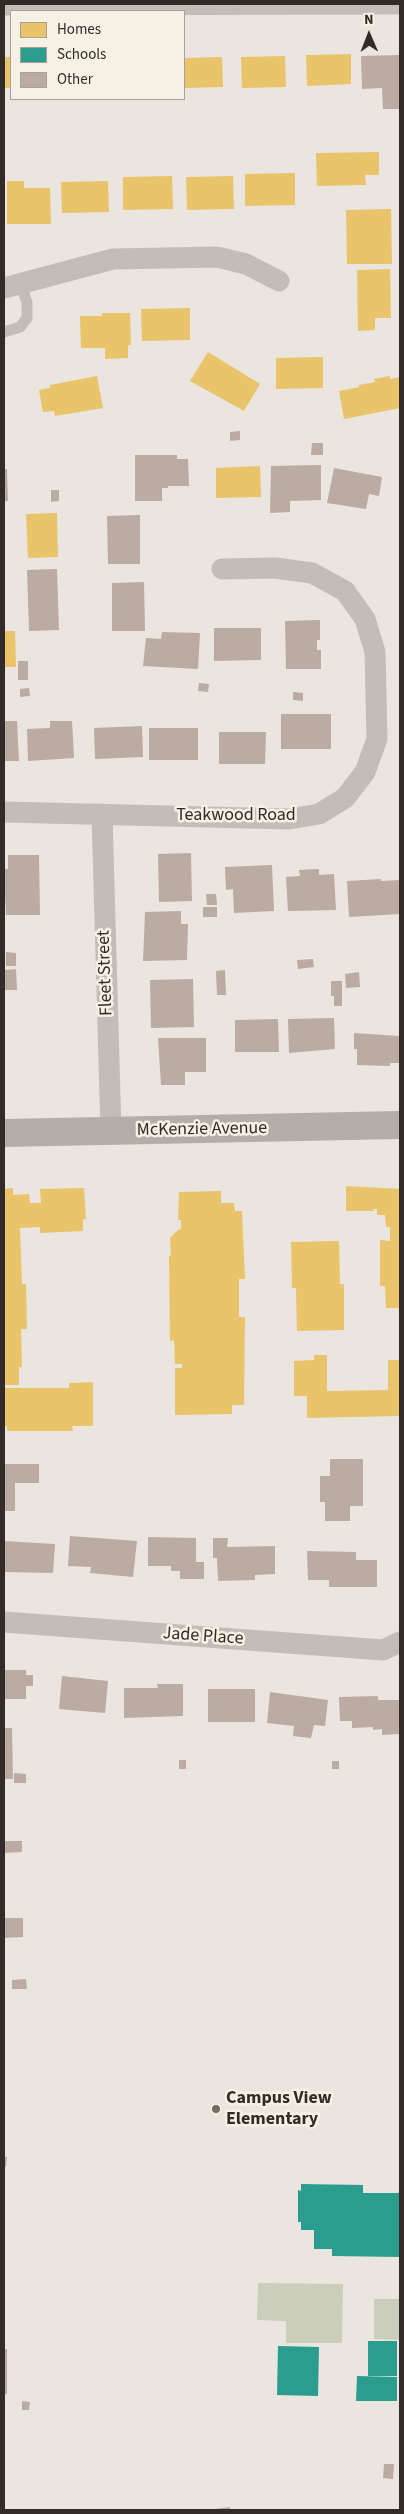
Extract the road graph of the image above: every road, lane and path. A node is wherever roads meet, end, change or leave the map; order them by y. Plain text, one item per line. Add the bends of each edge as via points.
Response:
1 (113, 4) edge
2 (400, 4) edge
3 (4, 5) edge
4 (279, 281) dead end
5 (12, 286) edge
6 (4, 332) edge
7 (222, 569) dead end
8 (4, 812) edge
9 (102, 814) junction
10 (400, 1125) edge
11 (111, 1132) junction
12 (4, 1133) edge
13 (4, 1622) edge
14 (400, 1642) edge

1 - 2 street
1 - 3 street
4 - 5 street via 246,264 216,257 113,259
5 - 6 lane via 27,303 27,318 20,327
7 - 9 street, Teakwood Road via 275,568 312,572 345,591 365,619 375,652 377,739 365,772 345,798 319,814 289,819
8 - 9 street, Teakwood Road
9 - 11 street, Fleet Street
10 - 11 main road, McKenzie Avenue
11 - 12 main road, McKenzie Avenue
13 - 14 street, Jade Place via 383,1650

